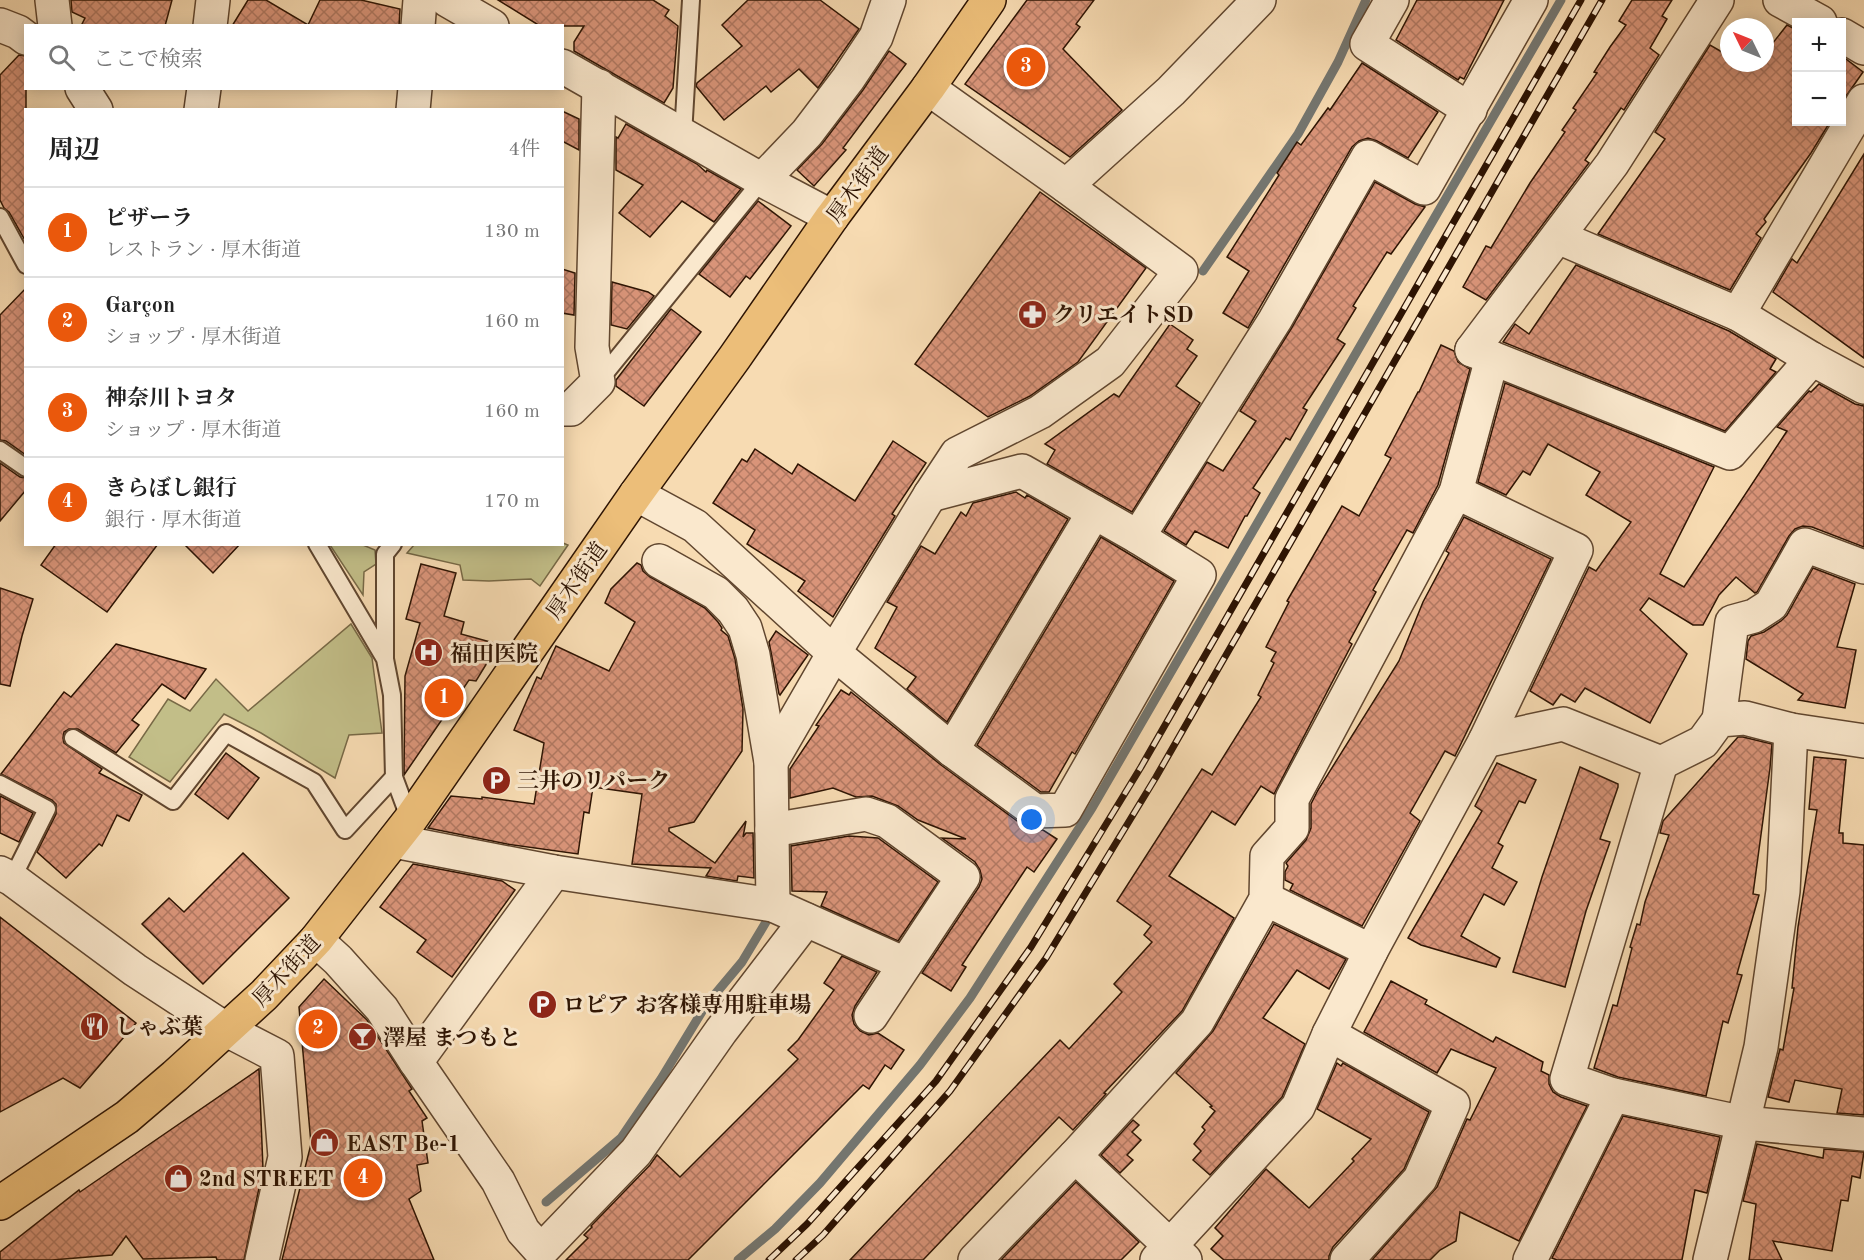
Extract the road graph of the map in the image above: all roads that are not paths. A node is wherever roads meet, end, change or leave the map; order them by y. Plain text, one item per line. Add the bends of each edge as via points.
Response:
1 (52, 0) edge
2 (213, 0) edge
3 (420, 0) edge
4 (447, 0) edge
5 (691, 0) edge
6 (889, 0) edge
7 (989, 0) edge
8 (1259, 0) edge
9 (1392, 0) edge
10 (1531, 0) edge
11 (1717, 0) edge
12 (1780, 0) edge
13 (1813, 18) edge
14 (55, 24) edge
15 (210, 24) edge
16 (418, 24) edge
17 (489, 24) edge
18 (0, 25) edge
19 (24, 36) edge
20 (1846, 37) edge
21 (1864, 48) edge
22 (564, 67) edge
23 (599, 86) junction
24 (928, 88) junction
25 (83, 90) edge
26 (204, 90) edge
27 (415, 90) edge
28 (1864, 101) edge
29 (95, 108) edge
30 (201, 108) edge
31 (413, 108) edge
32 (1470, 110) junction
33 (683, 135) junction
34 (762, 180) junction
35 (1066, 186) junction
36 (0, 217) edge
37 (832, 217) junction
38 (1558, 237) junction
39 (24, 261) edge
40 (1738, 314) junction
41 (1473, 351) junction
42 (1812, 359) junction
43 (598, 382) junction
44 (1864, 387) edge
45 (564, 409) edge
46 (0, 450) edge
47 (24, 467) edge
48 (1456, 492) junction
49 (636, 494) junction
50 (930, 495) junction
51 (1094, 512) junction
52 (1138, 537) junction
53 (318, 546) edge
54 (391, 546) edge
55 (659, 561) dead end
56 (1864, 567) edge
57 (834, 653) junction
58 (385, 659) junction
59 (1719, 720) junction
60 (1791, 730) junction
61 (73, 738) dead end
62 (1485, 741) junction
63 (1864, 741) edge
64 (952, 750) junction
65 (771, 762) junction
66 (1661, 763) junction
67 (394, 777) junction
68 (0, 784) edge
69 (402, 830) junction
70 (772, 830) junction
71 (554, 872) junction
72 (6, 876) edge
73 (1266, 899) junction
74 (773, 905) junction
75 (806, 920) junction
76 (316, 940) junction
77 (1371, 951) junction
78 (904, 964) junction
79 (871, 1016) dead end
80 (227, 1030) junction
81 (1329, 1034) junction
82 (416, 1062) junction
83 (1613, 1095) junction
84 (1744, 1124) junction
85 (1864, 1134) edge
86 (1074, 1156) junction
87 (0, 1203) edge
88 (1171, 1255) edge
89 (536, 1256) edge
90 (262, 1260) edge
91 (975, 1260) edge
92 (1347, 1260) edge
93 (1530, 1260) edge
94 (1710, 1260) edge

1 - 14 street
2 - 15 street
3 - 16 street
4 - 17 street
5 - 33 lane
6 - 34 street via 876,37 848,79 807,133
7 - 24 main road, 厚木街道
8 - 35 street via 1170,92
9 - 32 street via 1366,44
10 - 32 street
11 - 38 street via 1612,164
12 - 13 street
18 - 19 street
20 - 21 street
22 - 23 street
23 - 33 street
23 - 43 street via 592,347
24 - 35 street
24 - 37 main road, 厚木街道
25 - 29 street
26 - 30 street
27 - 31 street
28 - 40 street
32 - 52 street via 1424,188 1368,157 1275,320
33 - 34 street
34 - 37 street
34 - 43 lane
35 - 50 street via 1180,271 1110,362 1040,412 957,454
36 - 39 lane
37 - 49 main road, 厚木街道
38 - 40 street
38 - 41 street
40 - 42 street
41 - 42 street via 1730,453
41 - 48 street
42 - 44 street
43 - 45 street via 571,409
46 - 47 lane
48 - 62 street via 1576,550
48 - 73 street via 1292,799 1292,828 1267,856
49 - 57 street via 694,526
49 - 69 main road, 厚木街道
50 - 51 street via 1022,471
50 - 57 street
51 - 52 street
51 - 64 street
52 - 64 street via 1199,575 1065,810 1035,812
53 - 58 lane
54 - 58 lane via 385,554
55 - 65 street via 716,593 745,627
56 - 59 street via 1805,545 1771,605 1754,616 1732,622
57 - 64 street
57 - 65 street
58 - 67 lane via 392,695
59 - 60 street via 1745,718
59 - 66 street via 1703,742
60 - 63 street
60 - 84 street via 1783,891 1761,1047
61 - 67 lane via 173,801 226,733 314,782 345,830
62 - 66 street via 1563,724
62 - 77 street
65 - 70 street
66 - 83 street via 1568,1079
67 - 69 lane
68 - 72 lane via 47,809
69 - 71 street
69 - 76 main road, 厚木街道
70 - 74 street
70 - 78 street via 866,814 887,821 963,877
71 - 74 street
71 - 82 street
72 - 80 street via 135,970
73 - 77 street
73 - 86 street via 1197,1022
74 - 75 street
75 - 78 street
75 - 89 street via 636,1152
76 - 80 main road, 厚木街道
76 - 82 street via 382,1009
77 - 81 street
78 - 79 street
80 - 87 main road, 厚木街道 via 127,1117
80 - 90 street via 277,1056 285,1157
81 - 88 street via 1298,1107
81 - 92 street via 1453,1104 1420,1179
82 - 89 street via 498,1181
83 - 84 street
83 - 93 street
84 - 85 street
84 - 94 street
86 - 88 street
86 - 91 street

